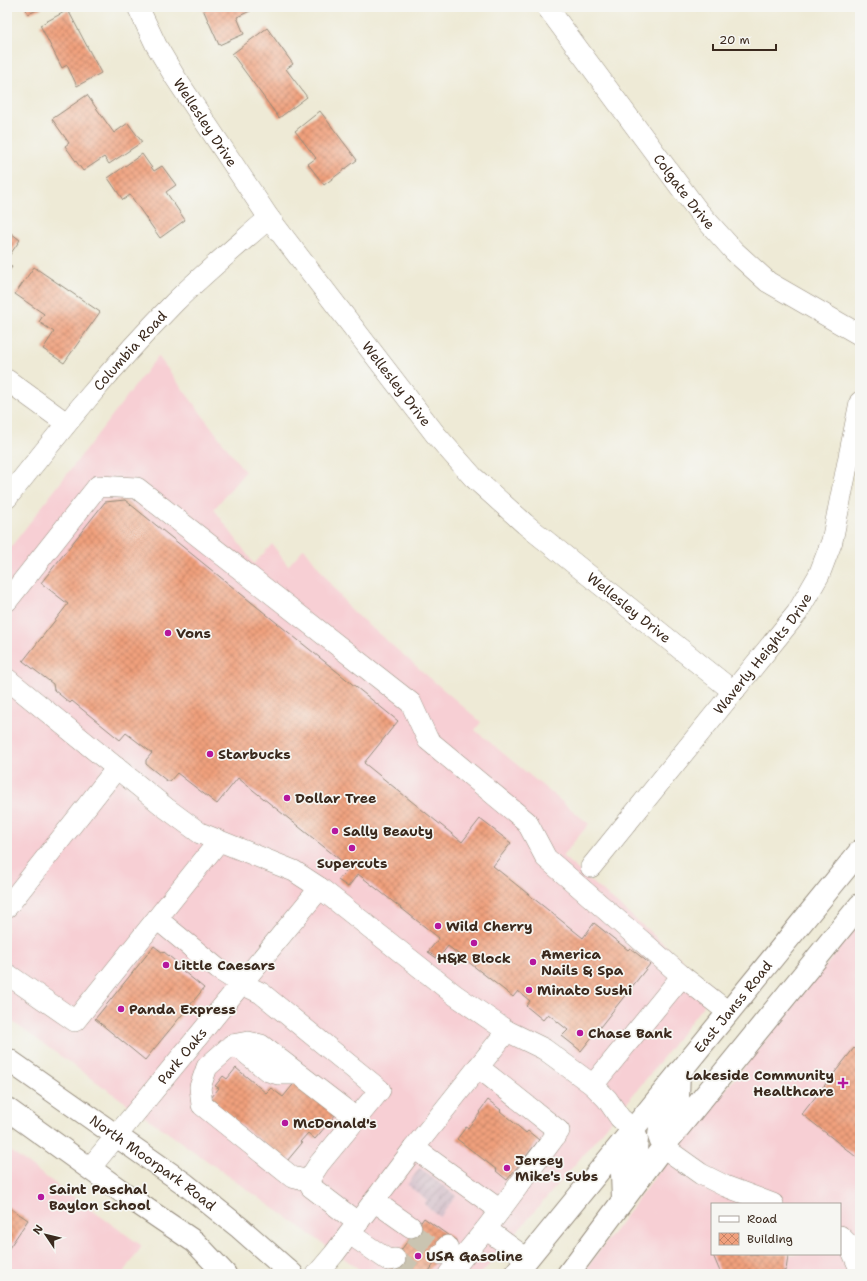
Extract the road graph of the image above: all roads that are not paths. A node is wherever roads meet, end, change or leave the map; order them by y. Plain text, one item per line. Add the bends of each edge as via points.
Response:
1 (138, 7) edge
2 (546, 7) edge
3 (269, 218) junction
4 (860, 335) edge
5 (7, 380) edge
6 (860, 402) edge
7 (66, 423) junction
8 (7, 498) edge
9 (7, 602) edge
10 (7, 679) edge
11 (734, 692) junction
12 (117, 768) junction
13 (219, 841) junction
14 (860, 851) edge
15 (591, 867) dead end
16 (320, 888) junction
17 (860, 905) edge
18 (7, 907) edge
19 (157, 920) junction
20 (7, 974) edge
21 (682, 976) junction
22 (242, 984) junction
23 (728, 1012) junction
24 (507, 1031) junction
25 (7, 1059) edge
26 (478, 1067) junction
27 (679, 1072) junction
28 (593, 1085) junction
29 (7, 1109) edge
30 (356, 1118) junction
31 (633, 1129) junction
32 (116, 1137) junction
33 (663, 1147) junction
34 (414, 1148) junction
35 (90, 1168) junction
36 (308, 1181) junction
37 (623, 1200) junction
38 (374, 1201) junction
39 (770, 1203) edge
40 (500, 1210) junction
41 (354, 1228) junction
42 (414, 1229) tunnel mouth
43 (486, 1229) junction
44 (841, 1237) edge
45 (449, 1257) edge
46 (390, 1262) tunnel mouth
47 (521, 1267) edge
48 (860, 1269) edge
49 (225, 1274) edge
50 (292, 1274) edge
51 (317, 1274) edge
52 (568, 1274) edge

1 - 3 street, Wellesley Drive via 175,78
2 - 4 street, Colgate Drive via 698,211 734,251 768,282
3 - 7 street, Columbia Road via 175,302 135,343
3 - 11 street, Wellesley Drive via 436,435 473,478 525,524
5 - 7 street
6 - 11 street, Waverly Heights Drive via 832,542 819,575 797,613
7 - 8 street, Columbia Road
9 - 21 street via 98,486 136,488 411,703 428,740 527,822 546,858
10 - 12 street
11 - 15 street, Waverly Heights Drive
12 - 13 street via 200,833
12 - 18 street
13 - 16 street via 278,863
13 - 19 street
14 - 23 main road, East Janss Road
16 - 22 street, Park Oaks
16 - 24 street via 455,995
17 - 33 main road
19 - 20 street via 75,1021
19 - 22 street via 218,969
21 - 23 street
21 - 28 street
22 - 30 street via 261,993 380,1090
22 - 32 street, Park Oaks
23 - 27 main road, East Janss Road
24 - 26 street
24 - 28 street via 544,1048
25 - 32 main road, North Moorpark Road
26 - 34 street
26 - 40 street via 559,1131
27 - 31 main road, East Janss Road
27 - 33 main road via 678,1098 660,1126 659,1136
28 - 31 street via 620,1118
29 - 35 main road
30 - 36 street
30 - 36 street via 261,1045 248,1042 232,1045 207,1067 200,1087 202,1106 292,1177
31 - 37 main road via 637,1139 636,1150 622,1173
31 - 47 main road, East Janss Road
32 - 35 street, Park Oaks
32 - 50 main road, North Moorpark Road via 185,1184
33 - 37 main road
33 - 39 street via 702,1174 725,1186
34 - 38 street
34 - 40 street
35 - 49 main road via 195,1242
36 - 41 street via 311,1187
37 - 52 main road
38 - 41 street
38 - 42 street
40 - 43 street
41 - 46 street
41 - 51 street
43 - 45 street
43 - 47 street
44 - 48 street via 850,1246

